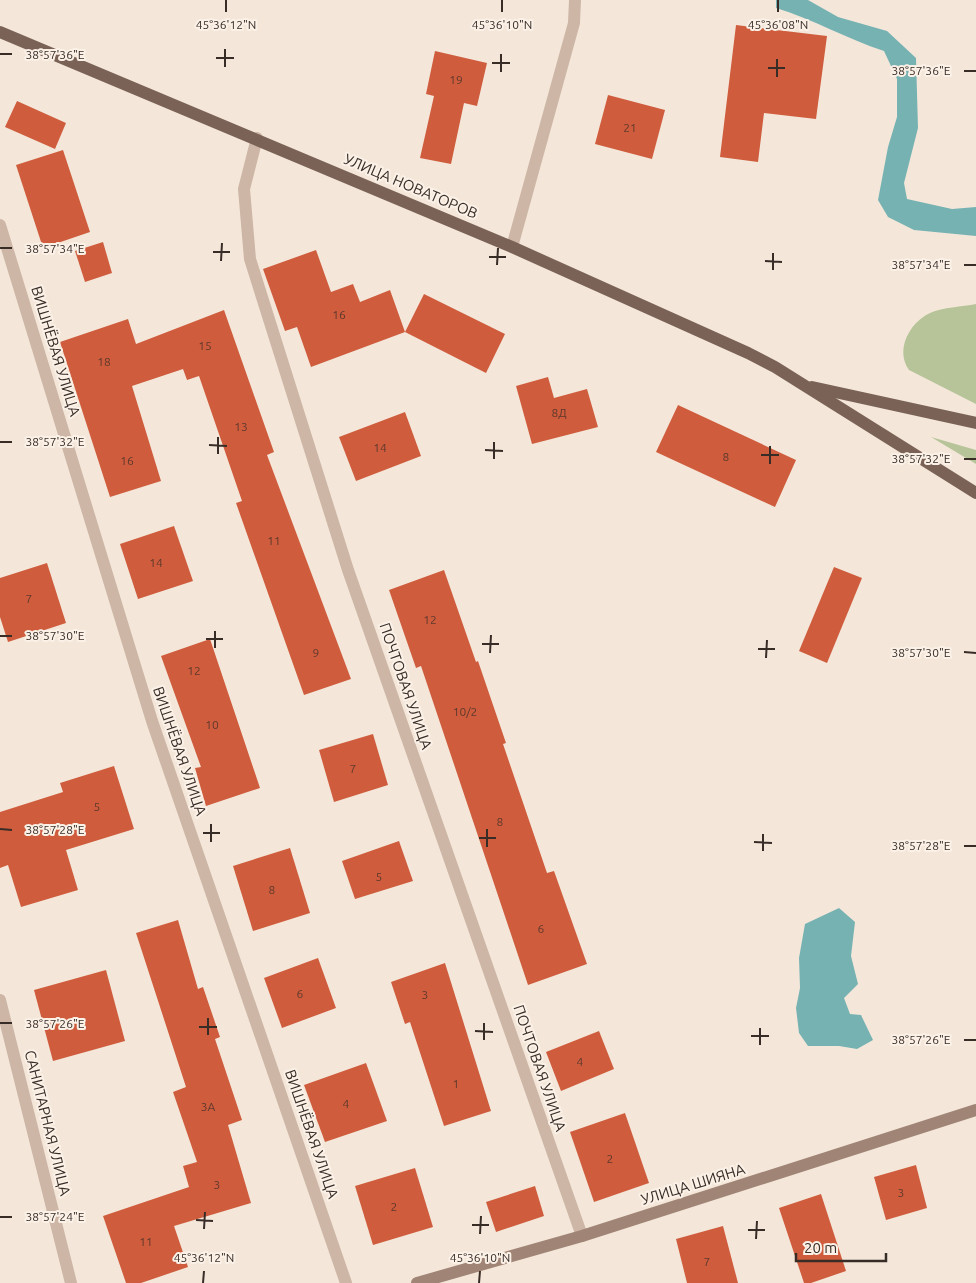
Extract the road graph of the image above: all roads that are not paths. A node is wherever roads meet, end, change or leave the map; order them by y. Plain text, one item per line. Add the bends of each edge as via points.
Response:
1 (575, 0) edge
2 (0, 32) edge
3 (257, 138) junction
4 (0, 225) edge
5 (512, 247) junction
6 (803, 385) junction
7 (976, 423) edge
8 (976, 493) edge
9 (0, 1000) edge
10 (976, 1110) edge
11 (582, 1236) junction
12 (71, 1283) edge
13 (346, 1283) edge
14 (417, 1283) edge

1 - 5 street via 574,23
2 - 3 main road, УЛИЦА НОВАТОРОВ
3 - 5 main road, УЛИЦА НОВАТОРОВ
3 - 11 street, ПОЧТОВАЯ УЛИЦА via 244,189 250,259 348,570
4 - 13 street, ВИШНЁВАЯ УЛИЦА via 152,721
5 - 6 main road, УЛИЦА НОВАТОРОВ via 748,353
6 - 7 main road
6 - 8 main road, УЛИЦА НОВАТОРОВ
9 - 12 street, САНИТАРНАЯ УЛИЦА
10 - 11 street, УЛИЦА ШИЯНА
11 - 14 street, УЛИЦА ШИЯНА

